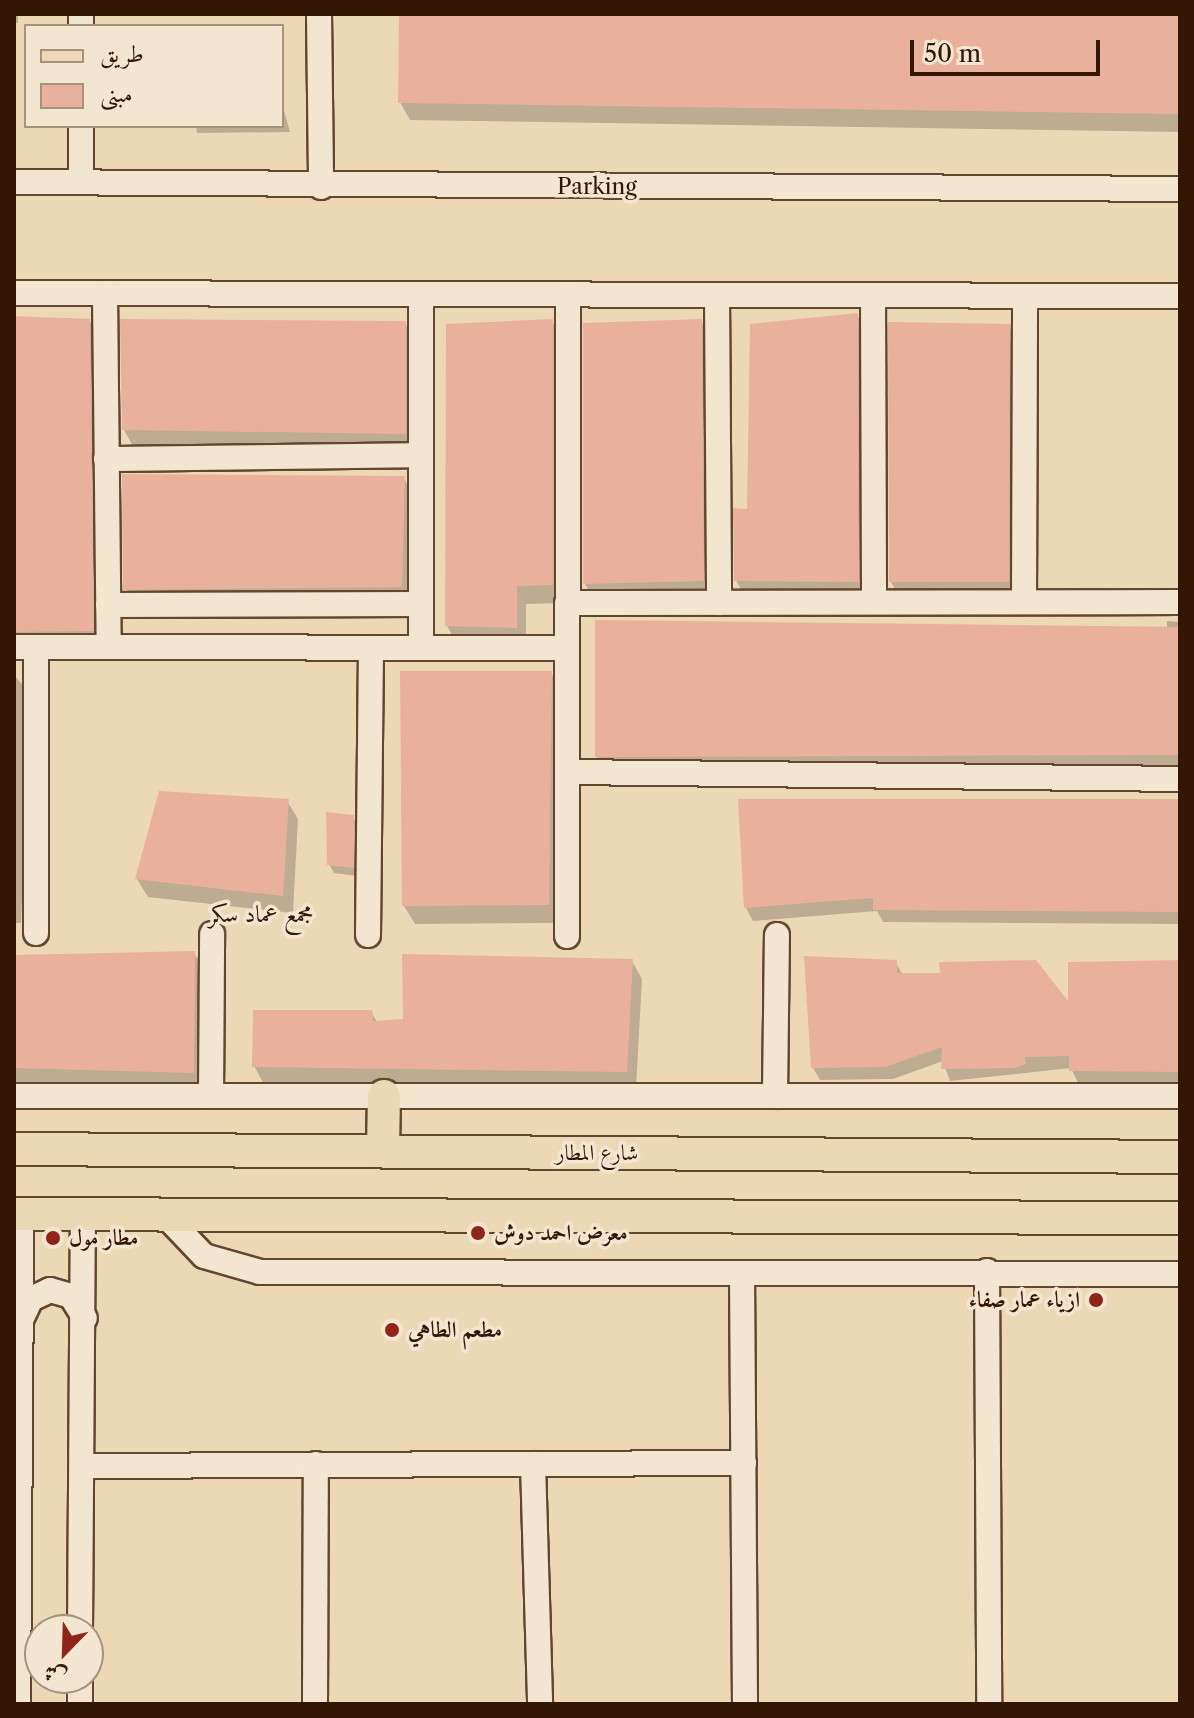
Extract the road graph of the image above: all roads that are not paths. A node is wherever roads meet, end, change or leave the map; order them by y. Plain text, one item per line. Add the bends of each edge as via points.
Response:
1 (319, 14) edge
2 (81, 128) edge
3 (14, 182) edge
4 (81, 182) junction
5 (321, 187) junction
6 (1180, 189) edge
7 (14, 293) edge
8 (105, 293) junction
9 (421, 295) junction
10 (568, 296) junction
11 (1180, 296) edge
12 (717, 297) junction
13 (1025, 297) junction
14 (873, 298) junction
15 (421, 455) junction
16 (106, 459) junction
17 (874, 602) junction
18 (1024, 602) junction
19 (1180, 602) edge
20 (567, 603) junction
21 (719, 603) junction
22 (420, 604) junction
23 (108, 605) junction
24 (25, 647) edge
25 (109, 647) junction
26 (371, 648) junction
27 (421, 648) junction
28 (567, 648) junction
29 (567, 772) junction
30 (1180, 779) edge
31 (36, 933) dead end
32 (212, 934) dead end
33 (368, 935) dead end
34 (777, 935) dead end
35 (567, 936) dead end
36 (14, 1096) edge
37 (211, 1096) junction
38 (384, 1096) junction
39 (775, 1096) junction
40 (1180, 1096) edge
41 (14, 1149) edge
42 (383, 1151) junction
43 (1180, 1157) edge
44 (163, 1213) junction
45 (18, 1214) edge
46 (83, 1214) junction
47 (1180, 1218) edge
48 (987, 1271) junction
49 (742, 1273) junction
50 (1180, 1274) edge
51 (22, 1318) junction
52 (85, 1320) junction
53 (17, 1433) edge
54 (744, 1463) junction
55 (316, 1464) junction
56 (533, 1464) junction
57 (82, 1466) junction
58 (80, 1614) edge
59 (18, 1704) edge
60 (315, 1704) edge
61 (540, 1704) edge
62 (745, 1704) edge
63 (989, 1704) edge

1 - 5 street
2 - 4 street
3 - 4 street, Parking
4 - 5 street, Parking
5 - 6 street, Parking
7 - 8 street
8 - 9 street
8 - 16 street
9 - 10 street
9 - 15 street
10 - 12 street
10 - 20 street
11 - 13 street
12 - 14 street
12 - 21 street
13 - 14 street
13 - 18 street
14 - 17 street
15 - 16 street
15 - 22 street
16 - 23 street
17 - 18 street
17 - 21 street
18 - 19 street
20 - 21 street
20 - 28 street
22 - 23 street
22 - 27 street
23 - 25 street
24 - 25 street
24 - 31 street
25 - 26 street
26 - 27 street
26 - 33 street
27 - 28 street
28 - 29 street
29 - 30 street
29 - 35 street
32 - 37 street
34 - 39 street
36 - 37 street
37 - 38 street
38 - 39 street
38 - 42 main road
39 - 40 street
41 - 42 main road, شارع المطار
42 - 43 main road, شارع المطار
44 - 46 main road
44 - 47 main road
44 - 49 street via 188,1244 241,1270
45 - 46 main road
45 - 51 street
46 - 52 street
48 - 49 street
48 - 50 street
48 - 63 street
49 - 54 street
51 - 52 street via 31,1299 50,1290 71,1296
51 - 53 street
52 - 57 street
53 - 59 street
54 - 56 street
54 - 62 street
55 - 56 street
55 - 57 street
55 - 60 street
56 - 61 street
57 - 58 street

